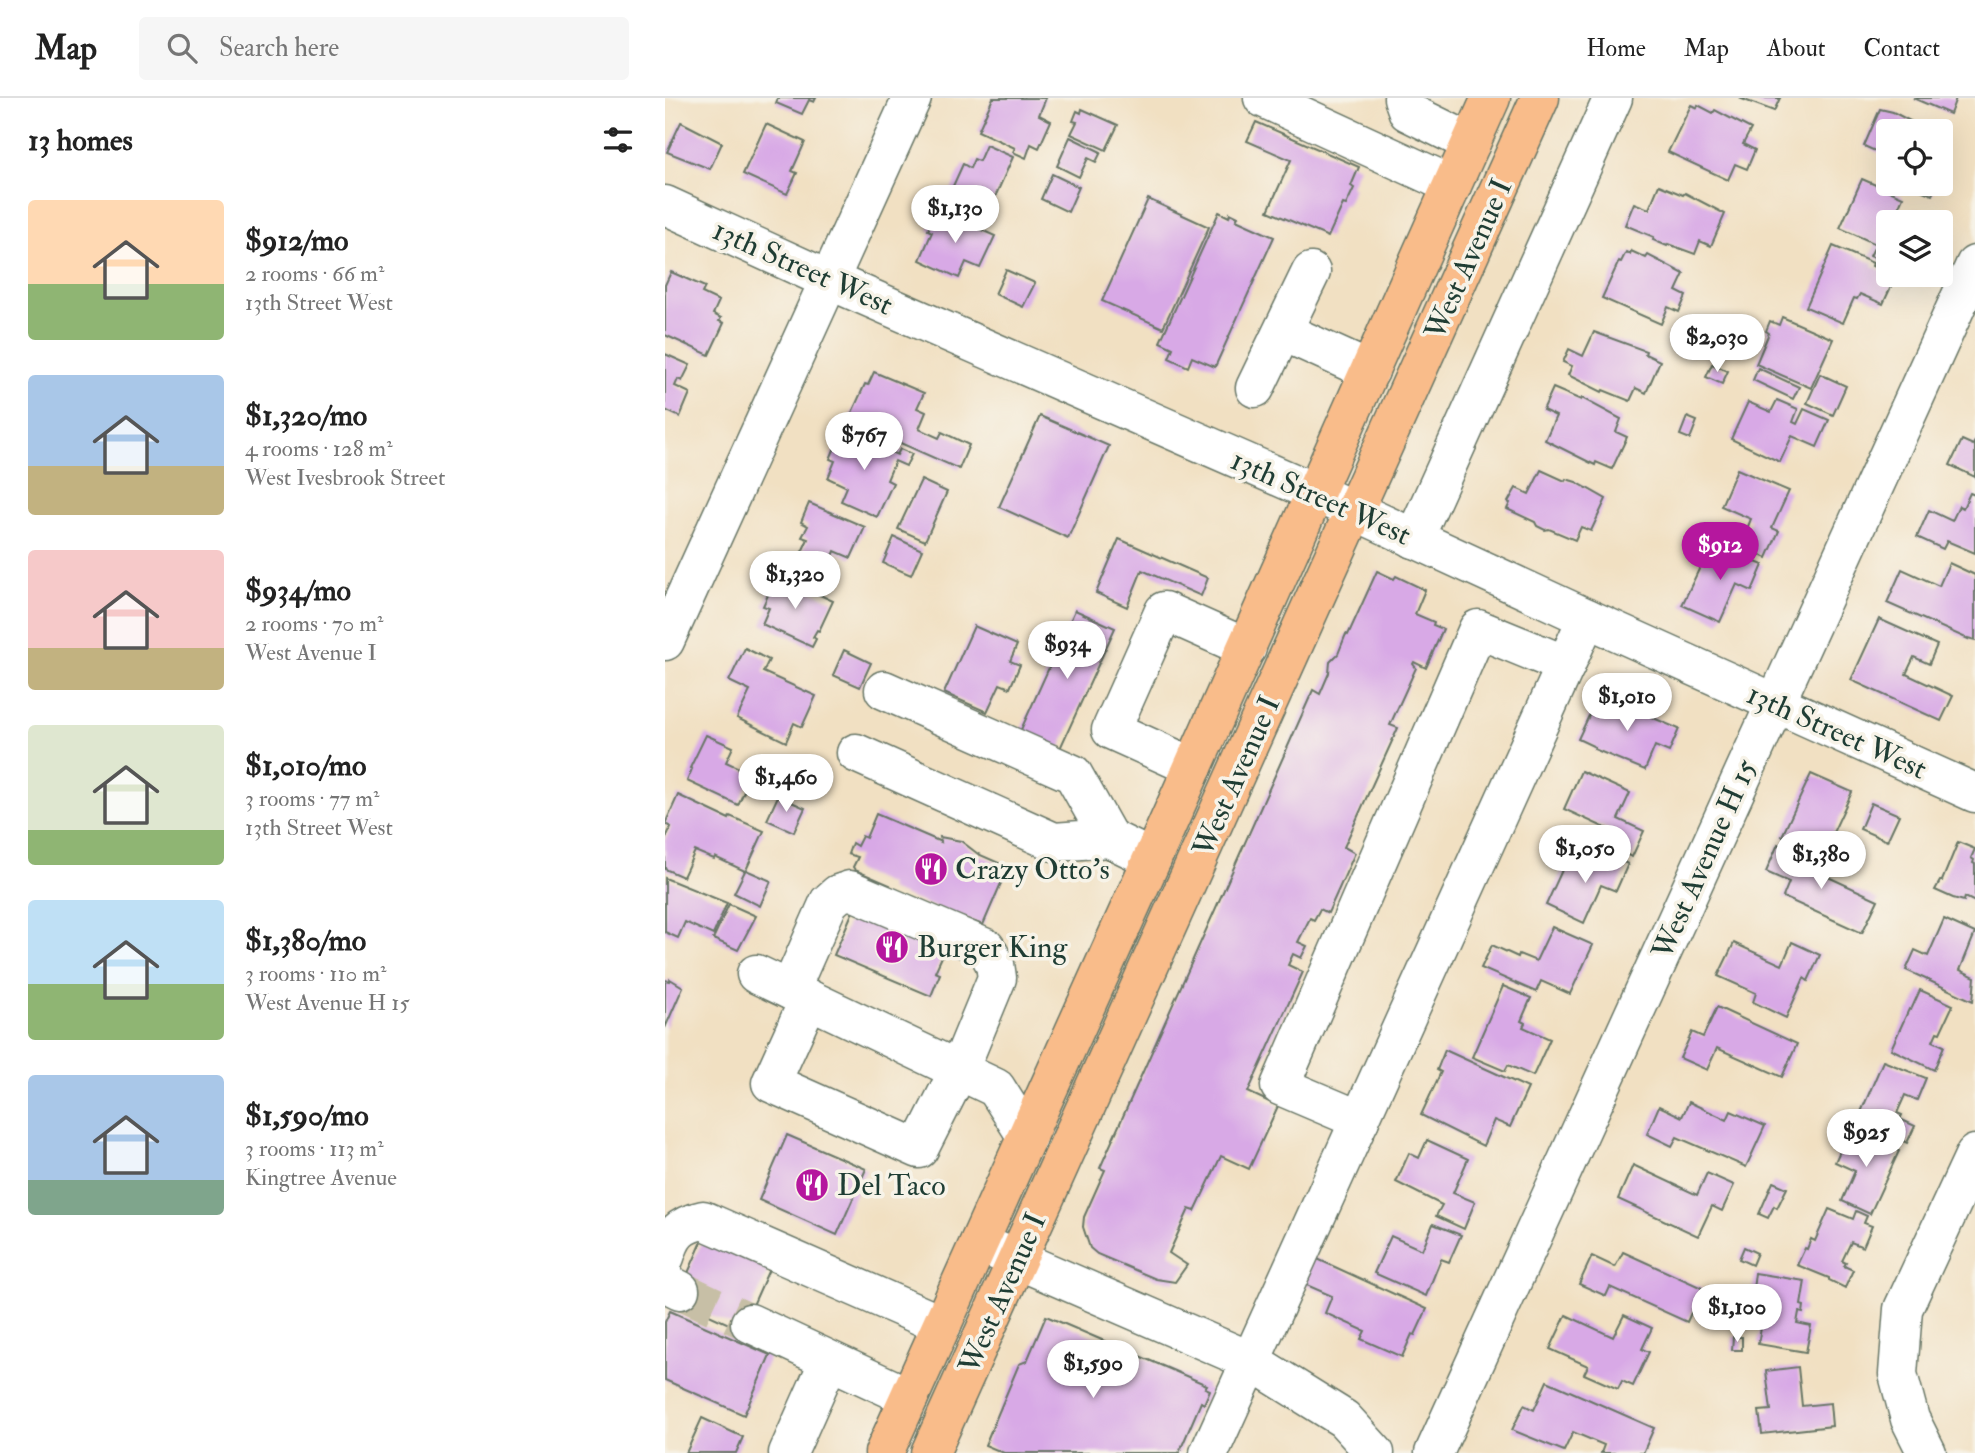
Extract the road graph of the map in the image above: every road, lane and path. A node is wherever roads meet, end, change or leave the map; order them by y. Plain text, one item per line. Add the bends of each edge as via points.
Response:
1 (912, 98) edge
2 (1263, 98) edge
3 (1403, 98) edge
4 (1491, 98) edge
5 (1520, 98) edge
6 (1540, 98) edge
7 (1613, 98) edge
8 (1471, 143) junction
9 (1506, 172) junction
10 (1452, 185) junction
11 (665, 205) edge
12 (1975, 264) edge
13 (1311, 272) dead end
14 (829, 280) junction
15 (1284, 332) junction
16 (1370, 371) junction
17 (1255, 388) dead end
18 (1316, 493) junction
19 (1355, 511) junction
20 (1414, 539) junction
21 (1587, 618) junction
22 (665, 641) edge
23 (1247, 648) junction
24 (1566, 665) junction
25 (884, 690) dead end
26 (1775, 703) junction
27 (856, 753) dead end
28 (1193, 767) junction
29 (1975, 793) edge
30 (1108, 838) junction
31 (1152, 859) junction
32 (755, 974) dead end
33 (799, 995) junction
34 (958, 1070) junction
35 (1057, 1071) junction
36 (1103, 1071) junction
37 (996, 1088) junction
38 (1360, 1120) junction
39 (1027, 1137) junction
40 (1975, 1154) edge
41 (979, 1243) junction
42 (1017, 1259) junction
43 (670, 1275) edge
44 (750, 1323) tunnel mouth
45 (942, 1325) junction
46 (829, 1361) junction
47 (1251, 1361) junction
48 (909, 1397) junction
49 (788, 1453) edge
50 (884, 1453) edge
51 (930, 1453) edge
52 (1209, 1453) edge
53 (1375, 1453) edge
54 (1434, 1453) edge
55 (1927, 1453) edge

1 - 14 street
2 - 10 street
3 - 8 street via 1408,112
4 - 8 main road, West Avenue I
5 - 9 main road
6 - 9 main road, West Avenue I
7 - 20 street
8 - 10 main road, West Avenue I
9 - 19 main road, West Avenue I
10 - 16 main road, West Avenue I
11 - 14 street, 13th Street West
12 - 26 street, West Avenue H 15
13 - 15 street
14 - 18 street, 13th Street West
14 - 22 street
15 - 16 street
15 - 17 street
16 - 18 main road, West Avenue I
18 - 19 street, 13th Street West
18 - 23 main road, West Avenue I
19 - 20 street, 13th Street West
19 - 36 main road, West Avenue I
20 - 21 street, 13th Street West
21 - 24 street
21 - 26 street, 13th Street West
23 - 28 main road, West Avenue I
23 - 28 street via 1164,611 1111,730
24 - 38 street
24 - 38 street via 1478,629 1280,1086
25 - 30 street via 1073,774
26 - 29 street, 13th Street West
26 - 54 street, West Avenue H 15
27 - 30 street via 1054,842
28 - 31 main road, West Avenue I
30 - 31 street
31 - 35 main road, West Avenue I
31 - 36 main road via 1148,905 1100,1014
32 - 33 street
33 - 34 street
33 - 34 street via 771,1083 919,1149
33 - 34 street via 829,902 850,890 986,948 997,978
34 - 37 street
35 - 37 street
35 - 39 main road, West Avenue I
36 - 42 main road, West Avenue I
37 - 39 street
38 - 47 street
39 - 41 main road, West Avenue I
40 - 55 street via 1903,1309 1898,1374 1910,1419
41 - 42 street
41 - 45 main road, West Avenue I
42 - 47 street
42 - 51 main road, West Avenue I
43 - 45 street via 675,1235 686,1224 703,1220
44 - 46 street
45 - 48 main road, West Avenue I
46 - 48 street
46 - 49 street
47 - 52 street
47 - 53 street via 1345,1419
48 - 50 main road, West Avenue I

